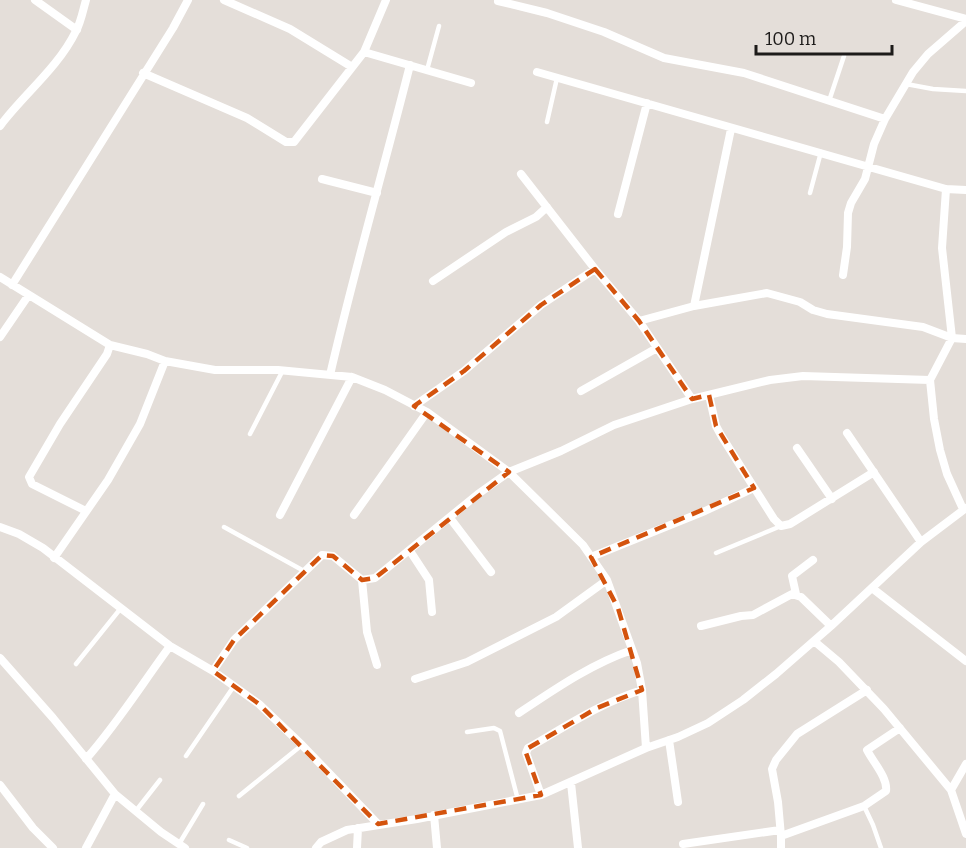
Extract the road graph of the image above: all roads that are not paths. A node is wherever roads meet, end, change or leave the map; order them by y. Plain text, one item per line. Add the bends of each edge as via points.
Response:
1 (34, 0) edge
2 (86, 0) edge
3 (188, 0) edge
4 (224, 0) edge
5 (386, 0) edge
6 (896, 0) edge
7 (498, 1) edge
8 (236, 2) edge
9 (513, 2) edge
10 (966, 20) edge
11 (439, 26) dead end
12 (77, 30) junction
13 (364, 51) junction
14 (844, 56) dead end
15 (410, 65) junction
16 (352, 67) junction
17 (427, 70) junction
18 (537, 72) dead end
19 (143, 73) junction
20 (557, 78) junction
21 (471, 83) dead end
22 (906, 84) junction
23 (966, 91) edge
24 (829, 101) junction
25 (646, 103) junction
26 (885, 119) junction
27 (547, 122) dead end
28 (0, 126) edge
29 (731, 129) junction
30 (821, 152) junction
31 (869, 166) junction
32 (521, 174) dead end
33 (322, 179) dead end
34 (945, 189) junction
35 (966, 190) edge
36 (377, 193) junction
37 (810, 193) dead end
38 (547, 207) junction
39 (618, 214) dead end
40 (595, 269) junction
41 (843, 275) dead end
42 (0, 277) edge
43 (433, 281) dead end
44 (12, 285) junction
45 (28, 296) junction
46 (694, 306) junction
47 (639, 321) junction
48 (0, 337) edge
49 (952, 338) junction
50 (966, 339) edge
51 (110, 345) junction
52 (657, 348) junction
53 (165, 361) junction
54 (283, 370) junction
55 (330, 375) junction
56 (352, 377) junction
57 (930, 380) junction
58 (581, 391) dead end
59 (709, 395) junction
60 (692, 399) junction
61 (414, 405) junction
62 (427, 412) junction
63 (847, 433) dead end
64 (250, 434) dead end
65 (797, 448) dead end
66 (509, 472) junction
67 (874, 472) junction
68 (754, 488) junction
69 (832, 499) junction
70 (965, 508) edge
71 (86, 511) junction
72 (280, 515) dead end
73 (354, 515) dead end
74 (450, 518) junction
75 (781, 526) junction
76 (0, 527) edge
77 (224, 527) dead end
78 (921, 542) junction
79 (410, 551) junction
80 (716, 553) dead end
81 (591, 557) junction
82 (54, 558) junction
83 (813, 560) dead end
84 (304, 571) junction
85 (491, 572) dead end
86 (362, 580) junction
87 (607, 580) junction
88 (872, 588) junction
89 (796, 594) junction
90 (121, 608) junction
91 (432, 612) dead end
92 (701, 626) dead end
93 (831, 626) junction
94 (814, 641) junction
95 (170, 646) junction
96 (632, 650) junction
97 (0, 658) edge
98 (966, 661) edge
99 (76, 664) dead end
100 (377, 665) dead end
101 (213, 671) junction
102 (415, 679) dead end
103 (234, 686) junction
104 (642, 690) junction
105 (867, 690) junction
106 (519, 713) dead end
107 (900, 728) junction
108 (467, 732) dead end
109 (669, 740) junction
110 (302, 745) junction
111 (646, 747) junction
112 (186, 756) dead end
113 (86, 759) junction
114 (966, 765) edge
115 (160, 780) dead end
116 (571, 783) junction
117 (0, 785) edge
118 (951, 790) junction
119 (115, 794) junction
120 (541, 795) junction
121 (239, 796) dead end
122 (518, 800) junction
123 (678, 802) dead end
124 (202, 804) dead end
125 (864, 806) junction
126 (135, 812) junction
127 (434, 815) junction
128 (378, 824) junction
129 (358, 828) junction
130 (780, 833) junction
131 (966, 834) edge
132 (229, 840) dead end
133 (683, 844) dead end
134 (182, 846) edge
135 (53, 848) edge
136 (86, 848) edge
137 (247, 848) edge
138 (316, 848) edge
139 (357, 848) edge
140 (437, 848) edge
141 (578, 848) edge
142 (782, 848) edge
143 (881, 848) edge

1 - 12 street
2 - 12 street
3 - 19 street
4 - 8 street
5 - 13 street
6 - 10 street
7 - 9 street
8 - 16 street
9 - 24 street via 604,32 664,58 744,73
10 - 22 street via 928,54
11 - 17 lane
12 - 28 street via 57,62
13 - 15 street
13 - 16 street
14 - 24 lane
15 - 17 street
15 - 36 street
16 - 19 street via 296,141 290,143 247,118
17 - 21 street
18 - 20 street
19 - 44 street
20 - 25 street
20 - 27 lane
22 - 23 lane
22 - 26 street
24 - 26 street
25 - 29 street
25 - 39 street
26 - 31 street
29 - 30 street
29 - 46 street
30 - 31 street
30 - 37 lane
31 - 34 street
31 - 41 street via 848,213
32 - 38 street
33 - 36 street
34 - 35 street
34 - 49 street via 942,248
36 - 55 street
38 - 40 street
38 - 43 street
40 - 47 street
40 - 61 street via 541,305 464,372
42 - 44 street
44 - 45 street
45 - 48 street
45 - 51 street
46 - 47 street
46 - 49 street via 767,292 827,314 924,327
47 - 52 street
49 - 50 street
49 - 57 street
51 - 53 street
51 - 71 street via 29,480
52 - 58 street
52 - 60 street
53 - 54 street via 215,370
53 - 71 street via 140,424
54 - 55 street
54 - 64 lane
55 - 56 street
56 - 61 street
56 - 72 street
57 - 59 street via 803,376
57 - 70 street via 940,450 947,474
59 - 60 street
59 - 68 street via 716,426
60 - 66 street via 614,425
61 - 62 street
62 - 66 street
62 - 73 street
63 - 67 street
65 - 69 street
66 - 74 street
66 - 81 street
67 - 69 street
67 - 78 street
68 - 75 street
68 - 81 street
69 - 75 street
70 - 78 street
71 - 82 street
74 - 79 street
74 - 85 street
75 - 80 lane
76 - 82 street via 27,538
77 - 84 lane
78 - 88 street
79 - 86 street via 375,578
79 - 91 street via 429,580
81 - 87 street
82 - 90 street
83 - 89 street via 792,576
84 - 86 street via 326,554
84 - 101 street via 234,640
86 - 100 street via 367,632
87 - 96 street
87 - 102 street via 556,617 467,662
88 - 93 street
88 - 98 street
89 - 92 street via 753,615
89 - 93 street
90 - 95 street
90 - 99 lane
93 - 94 street
94 - 105 street
94 - 109 street via 743,700 708,723
95 - 101 street
95 - 113 street
96 - 104 street
96 - 106 street via 590,668
97 - 113 street
101 - 103 street
103 - 110 street
103 - 112 lane
104 - 111 street
104 - 120 street via 597,708 528,748 526,753
105 - 107 street
105 - 130 street via 797,734 776,760 772,769
107 - 118 street
107 - 125 street via 867,750 887,788
108 - 122 lane via 494,728 500,731
109 - 111 street
109 - 123 street
110 - 121 lane
110 - 128 street
111 - 116 street
113 - 119 street
114 - 118 street
115 - 126 lane
116 - 120 street
116 - 141 street
117 - 135 street
118 - 131 street
119 - 126 street
119 - 136 street
120 - 122 street
122 - 127 street
124 - 134 lane
125 - 130 street
125 - 143 lane
126 - 134 street
127 - 128 street
127 - 140 street
128 - 129 street
129 - 138 street via 336,833
129 - 139 street
130 - 133 street
130 - 142 street
132 - 137 lane

